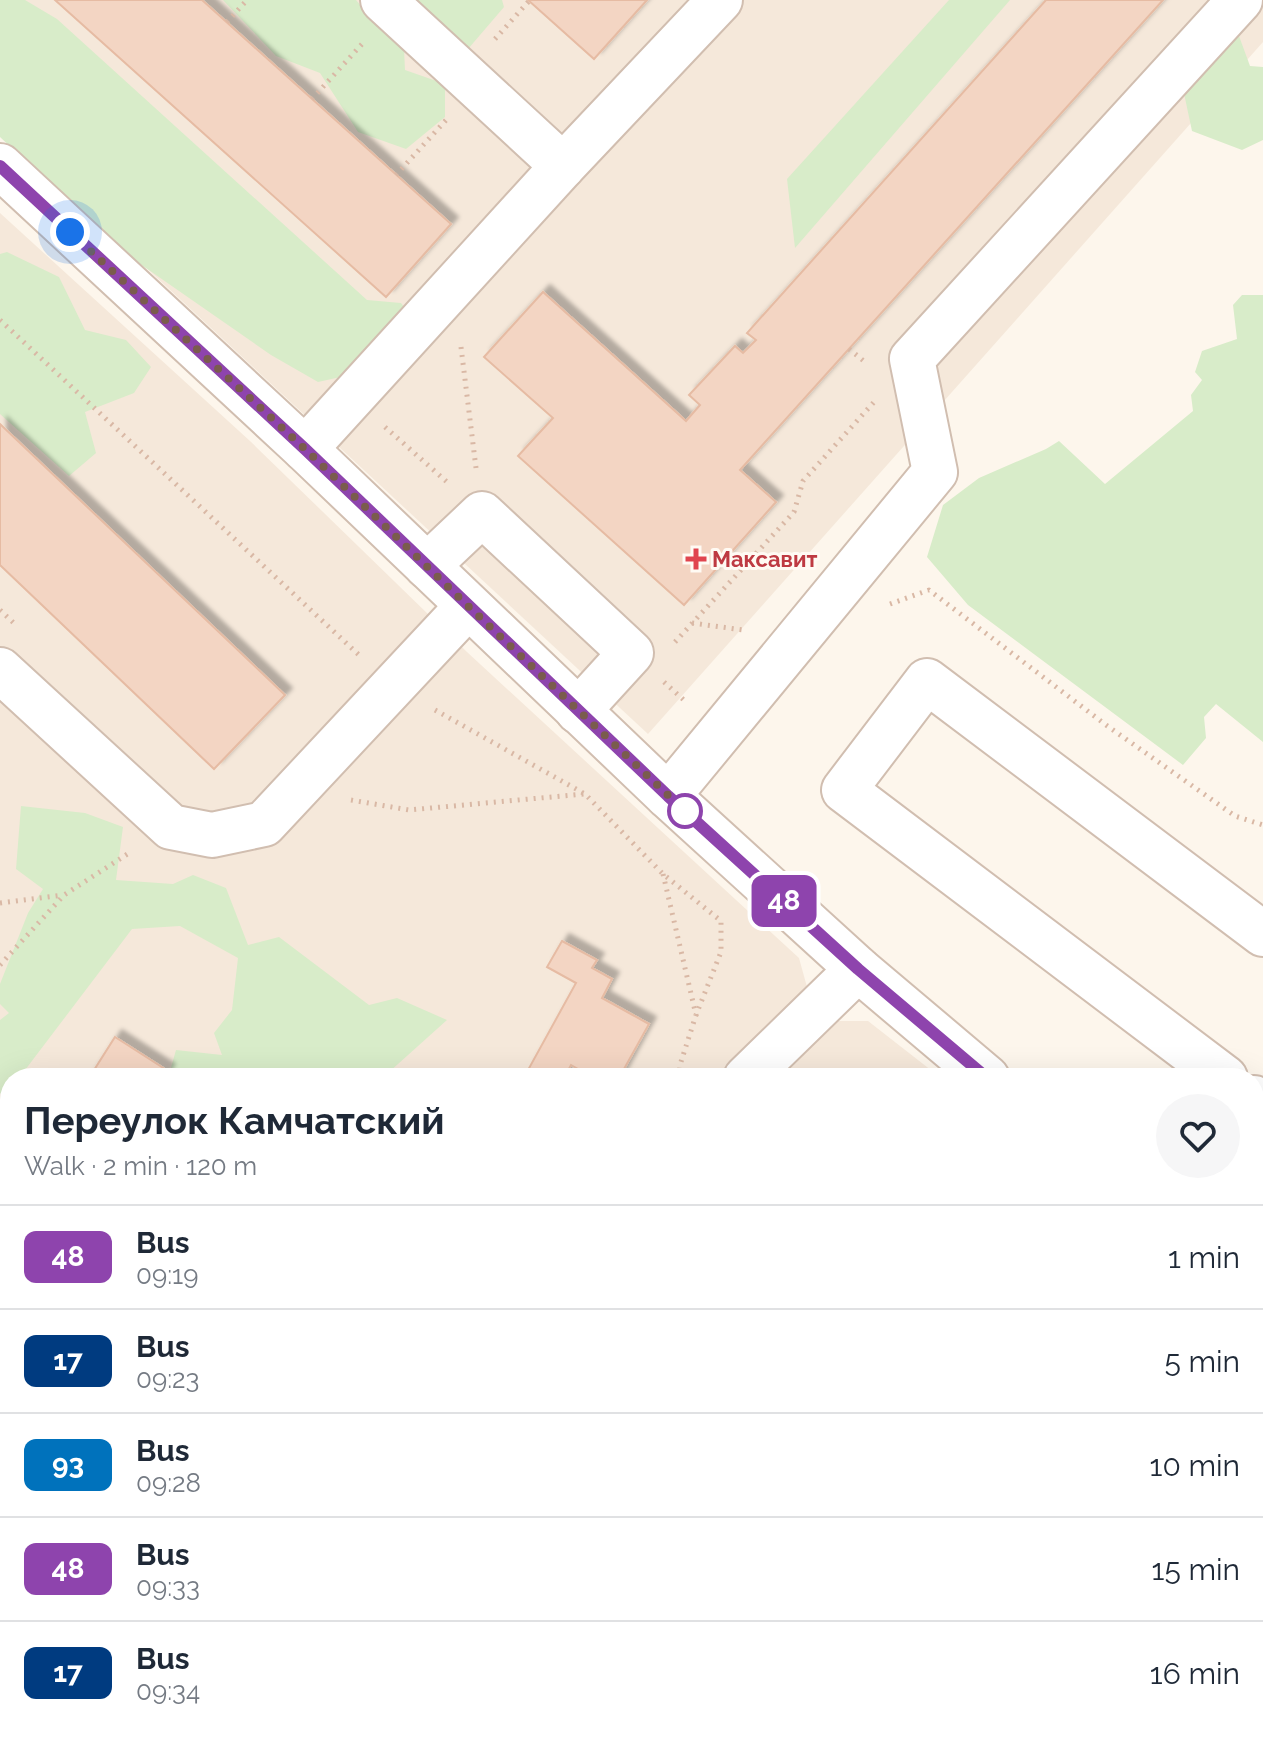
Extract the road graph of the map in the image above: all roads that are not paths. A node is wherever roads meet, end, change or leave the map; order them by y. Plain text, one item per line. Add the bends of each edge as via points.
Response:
1 (720, 0) edge
2 (1240, 0) edge
3 (388, 5) edge
4 (0, 166) edge
5 (563, 166) junction
6 (305, 449) junction
7 (427, 566) junction
8 (468, 606) junction
9 (0, 670) edge
10 (578, 711) junction
11 (668, 796) junction
12 (1263, 934) edge
13 (858, 969) junction
14 (756, 1068) edge
15 (975, 1068) edge
16 (1212, 1068) edge

1 - 5 street
2 - 11 street via 912,359 935,472
3 - 5 street
4 - 6 street
5 - 6 street
6 - 7 street
7 - 8 street
7 - 10 street via 482,514 641,661
8 - 9 street via 264,824 212,835 171,827
8 - 10 street
10 - 11 street
11 - 13 street
12 - 16 street via 927,681 844,790
13 - 14 street
13 - 15 street

